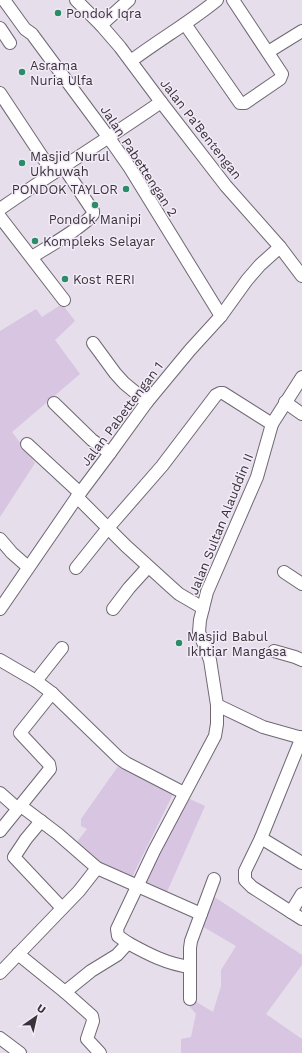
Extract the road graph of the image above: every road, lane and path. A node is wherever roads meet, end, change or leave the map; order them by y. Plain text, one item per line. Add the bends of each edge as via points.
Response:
1 (4, 0) edge
2 (76, 0) edge
3 (129, 0) edge
4 (217, 0) edge
5 (233, 0) edge
6 (101, 24) junction
7 (185, 24) junction
8 (0, 28) edge
9 (302, 31) edge
10 (10, 42) dead end
11 (268, 52) junction
12 (132, 61) junction
13 (0, 93) edge
14 (161, 102) junction
15 (110, 138) junction
16 (58, 170) junction
17 (0, 209) edge
18 (0, 217) edge
19 (280, 247) junction
20 (32, 257) junction
21 (302, 276) edge
22 (64, 300) dead end
23 (221, 316) junction
24 (93, 343) dead end
25 (302, 377) edge
26 (54, 402) dead end
27 (147, 402) junction
28 (285, 402) junction
29 (302, 414) edge
30 (272, 424) junction
31 (27, 444) dead end
32 (110, 454) junction
33 (78, 495) junction
34 (108, 528) junction
35 (0, 539) edge
36 (28, 567) junction
37 (148, 567) junction
38 (76, 568) dead end
39 (284, 572) dead end
40 (302, 584) edge
41 (203, 608) junction
42 (0, 609) edge
43 (114, 609) dead end
44 (62, 648) dead end
45 (274, 651) dead end
46 (0, 660) edge
47 (302, 660) edge
48 (36, 681) junction
49 (52, 693) junction
50 (217, 705) junction
51 (302, 738) edge
52 (0, 793) edge
53 (184, 793) junction
54 (20, 807) junction
55 (41, 821) junction
56 (0, 831) edge
57 (261, 838) junction
58 (302, 863) edge
59 (97, 868) junction
60 (214, 879) dead end
61 (138, 886) junction
62 (302, 894) edge
63 (62, 908) junction
64 (291, 912) junction
65 (201, 914) junction
66 (302, 919) edge
67 (128, 943) junction
68 (18, 954) junction
69 (190, 967) junction
70 (0, 973) edge
71 (65, 992) junction
72 (190, 999) dead end
73 (0, 1038) edge
74 (20, 1053) edge
75 (100, 1053) edge

1 - 15 street, Jalan Pabettengan 2
2 - 6 street, Jalan Pa'Bentengan
3 - 6 street
4 - 7 street
5 - 11 street
6 - 12 street, Jalan Pa'Bentengan
7 - 11 street via 241,103 245,103 282,76
7 - 12 street
8 - 10 street
9 - 11 street
12 - 14 street, Jalan Pa'Bentengan
13 - 16 street
14 - 15 street
14 - 19 street, Jalan Pa'Bentengan via 226,186
15 - 16 street
15 - 23 street, Jalan Pabettengan 2
16 - 17 street
16 - 20 street via 93,210 93,214 67,235
18 - 20 street
19 - 21 street, Jalan Pa'Bentengan
19 - 23 street, Jalan Pabettengan 1 via 247,280
20 - 22 street
23 - 27 street, Jalan Pabettengan 1
24 - 27 street via 120,378
25 - 28 street, Jalan Sultan Alauddin II
26 - 32 street
27 - 32 street, Jalan Pabettengan 1
28 - 29 street
28 - 30 street, Jalan Sultan Alauddin II
30 - 34 street via 223,393 216,395 162,466
30 - 41 street, Jalan Sultan Alauddin II via 257,477 210,584
31 - 33 street
32 - 33 street, Jalan Pabettengan 1
33 - 34 street
33 - 36 street, Jalan Pabettengan 1
34 - 37 street
34 - 38 street
35 - 36 street
36 - 42 street, Jalan Pabettengan 1
37 - 41 street via 180,594
37 - 43 street
39 - 40 street
41 - 50 street, Jalan Sultan Alauddin II via 199,632 210,660
44 - 48 street
45 - 47 street
46 - 48 street
48 - 49 street
49 - 53 street via 119,758
49 - 54 street via 20,732 50,767
50 - 51 street via 263,727
50 - 53 street, Jalan Sultan Alauddin II via 215,736
51 - 57 street
52 - 54 street
53 - 61 street, Jalan Sultan Alauddin II
54 - 55 street
54 - 56 street
55 - 59 street
55 - 63 street via 14,857
57 - 58 street
57 - 64 street via 247,866 245,880
59 - 61 street
59 - 63 street via 79,892
60 - 65 street
61 - 65 street
61 - 67 street, Jalan Sultan Alauddin II via 117,932 118,936
62 - 64 street
63 - 68 street
64 - 66 street
65 - 69 street via 191,941
67 - 69 street via 171,964
67 - 71 street via 117,955 91,971
68 - 70 street
68 - 71 street
69 - 72 street
71 - 75 street via 92,1016 94,1021 87,1040
73 - 74 street

